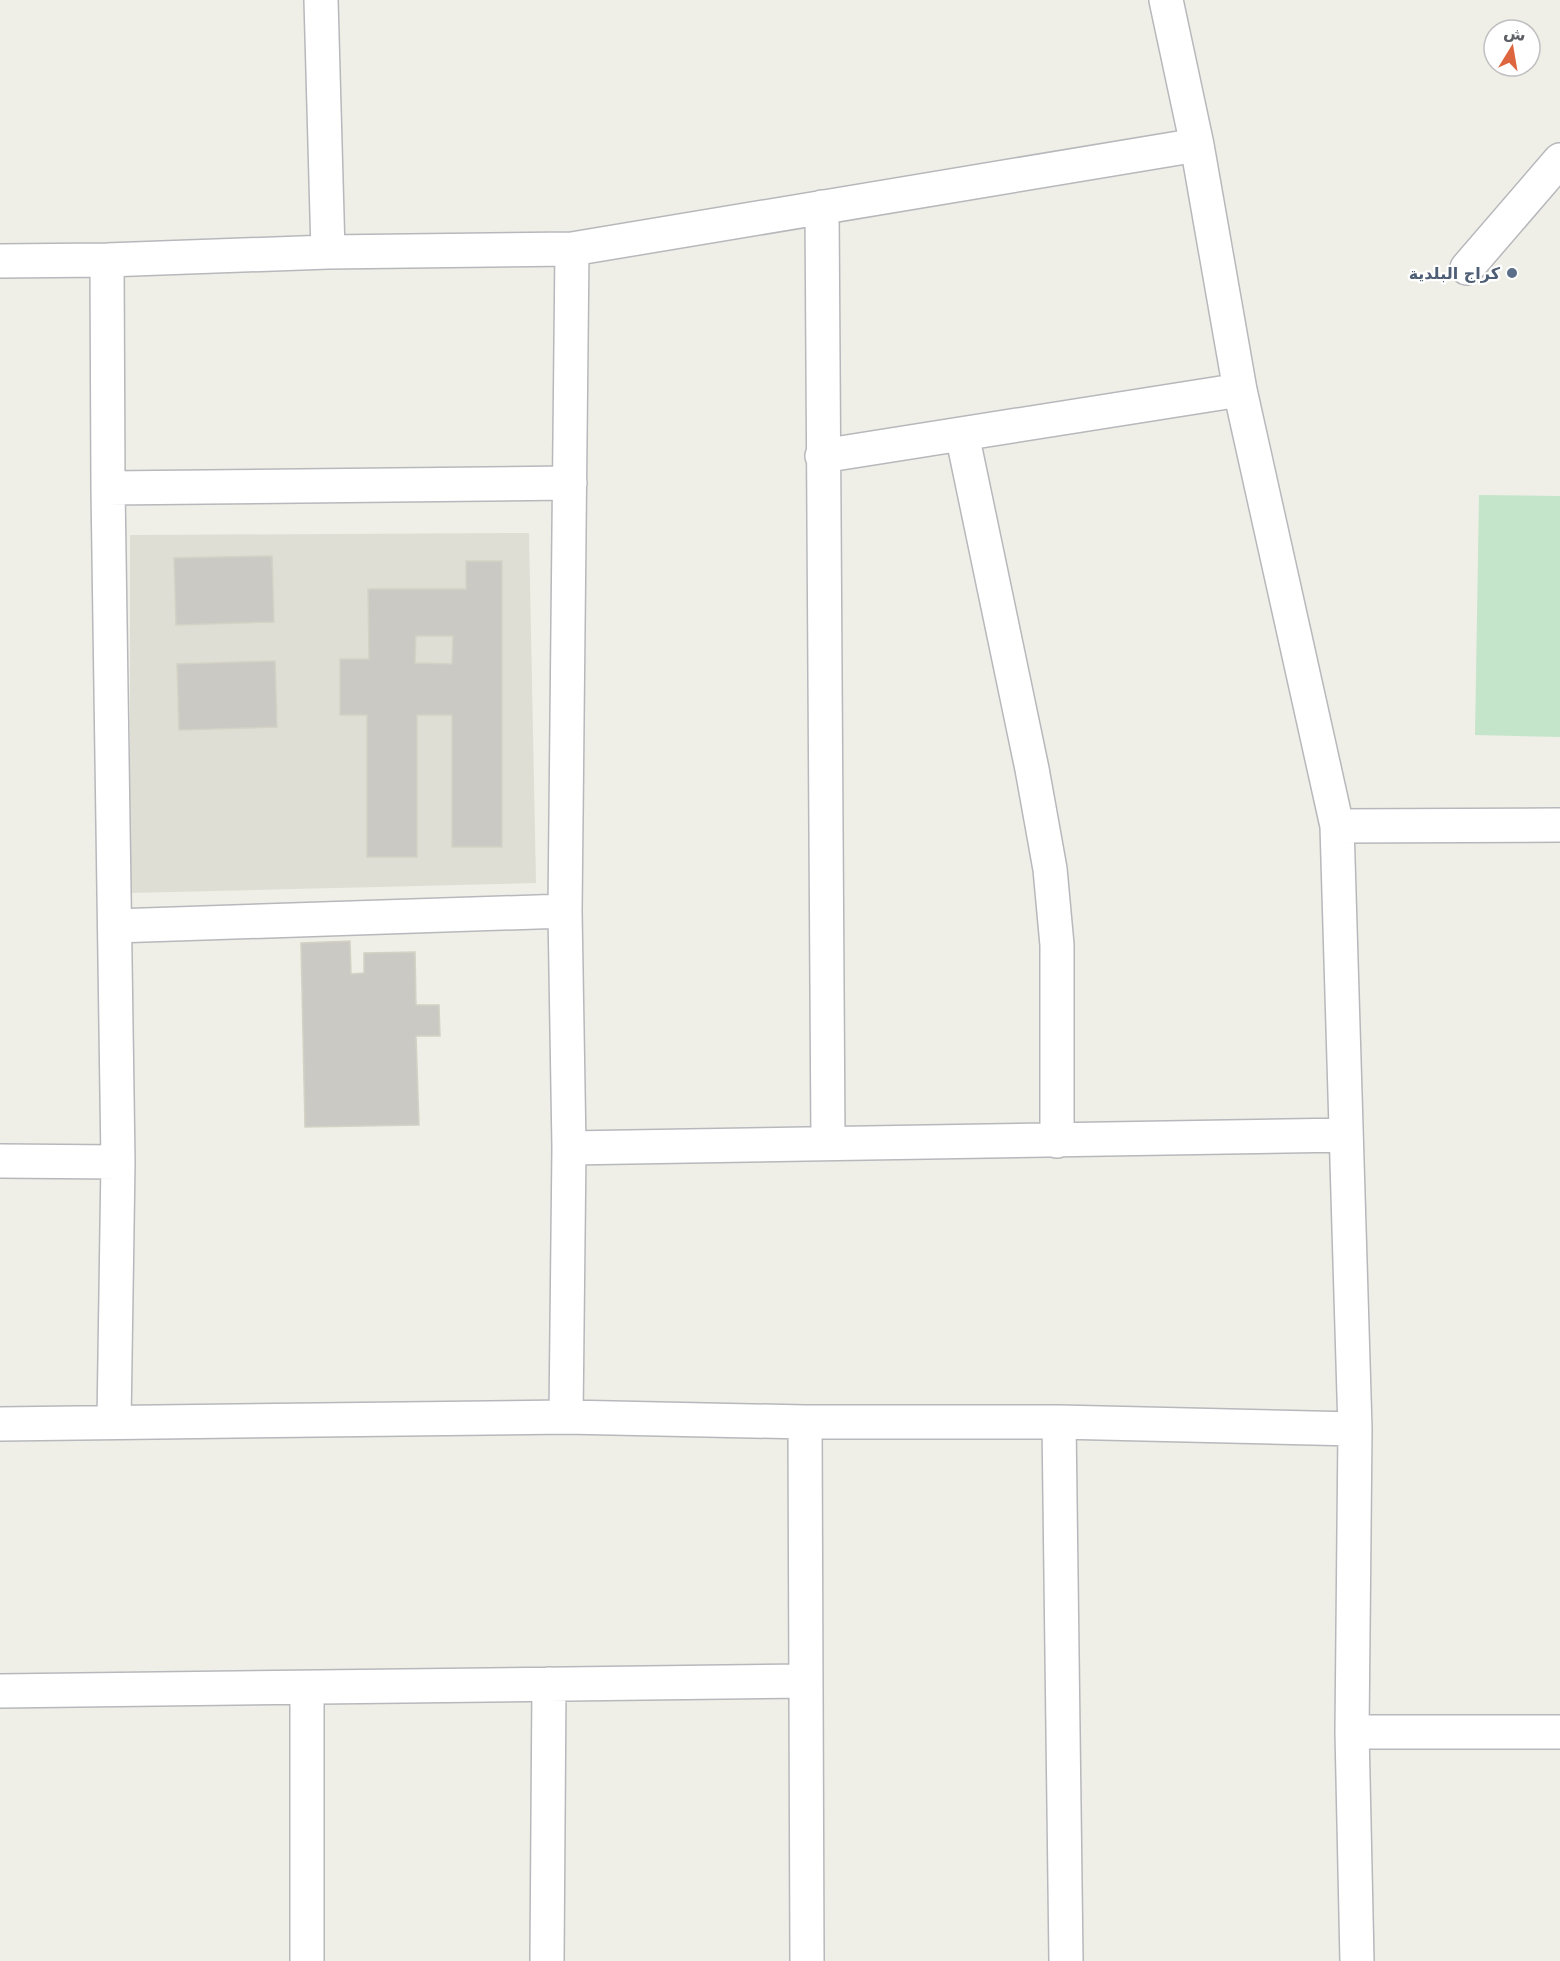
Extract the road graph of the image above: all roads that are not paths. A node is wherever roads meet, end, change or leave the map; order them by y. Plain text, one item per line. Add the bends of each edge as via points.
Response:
1 (321, 0) edge
2 (1166, 0) edge
3 (1197, 145) junction
4 (1560, 160) edge
5 (822, 207) junction
6 (572, 249) junction
7 (328, 252) junction
8 (107, 260) junction
9 (0, 261) edge
10 (1467, 268) dead end
11 (1240, 390) junction
12 (962, 434) junction
13 (822, 456) junction
14 (570, 483) junction
15 (108, 488) junction
16 (1560, 825) edge
17 (1337, 826) junction
18 (564, 910) junction
19 (115, 926) junction
20 (1346, 1135) junction
21 (1057, 1141) junction
22 (828, 1142) junction
23 (569, 1148) junction
24 (0, 1161) edge
25 (118, 1162) junction
26 (566, 1417) junction
27 (114, 1422) junction
28 (805, 1422) junction
29 (1059, 1422) junction
30 (0, 1424) edge
31 (1355, 1430) junction
32 (805, 1681) junction
33 (549, 1684) junction
34 (307, 1688) junction
35 (0, 1691) edge
36 (1352, 1732) junction
37 (1560, 1732) edge
38 (307, 1961) edge
39 (547, 1961) edge
40 (807, 1961) edge
41 (1066, 1961) edge
42 (1357, 1961) edge

1 - 7 street
2 - 3 street
3 - 5 street
3 - 11 street
4 - 10 street
5 - 6 street
5 - 13 street
6 - 7 street
6 - 14 street
7 - 8 street
8 - 9 street
8 - 15 street
11 - 12 street
11 - 17 street
12 - 13 street
12 - 21 street via 1050,869 1057,945
13 - 22 street
14 - 15 street
14 - 18 street
15 - 19 street
16 - 17 street
17 - 20 street
18 - 19 street
18 - 23 street
19 - 25 street
20 - 21 street
20 - 31 street
21 - 22 street
22 - 23 street
23 - 26 street
24 - 25 street
25 - 27 street
26 - 27 street
26 - 28 street
27 - 30 street
28 - 29 street
28 - 32 street
29 - 31 street
29 - 41 street
31 - 36 street
32 - 33 street
32 - 40 street
33 - 34 street
33 - 39 street
34 - 35 street
34 - 38 street
36 - 37 street
36 - 42 street

